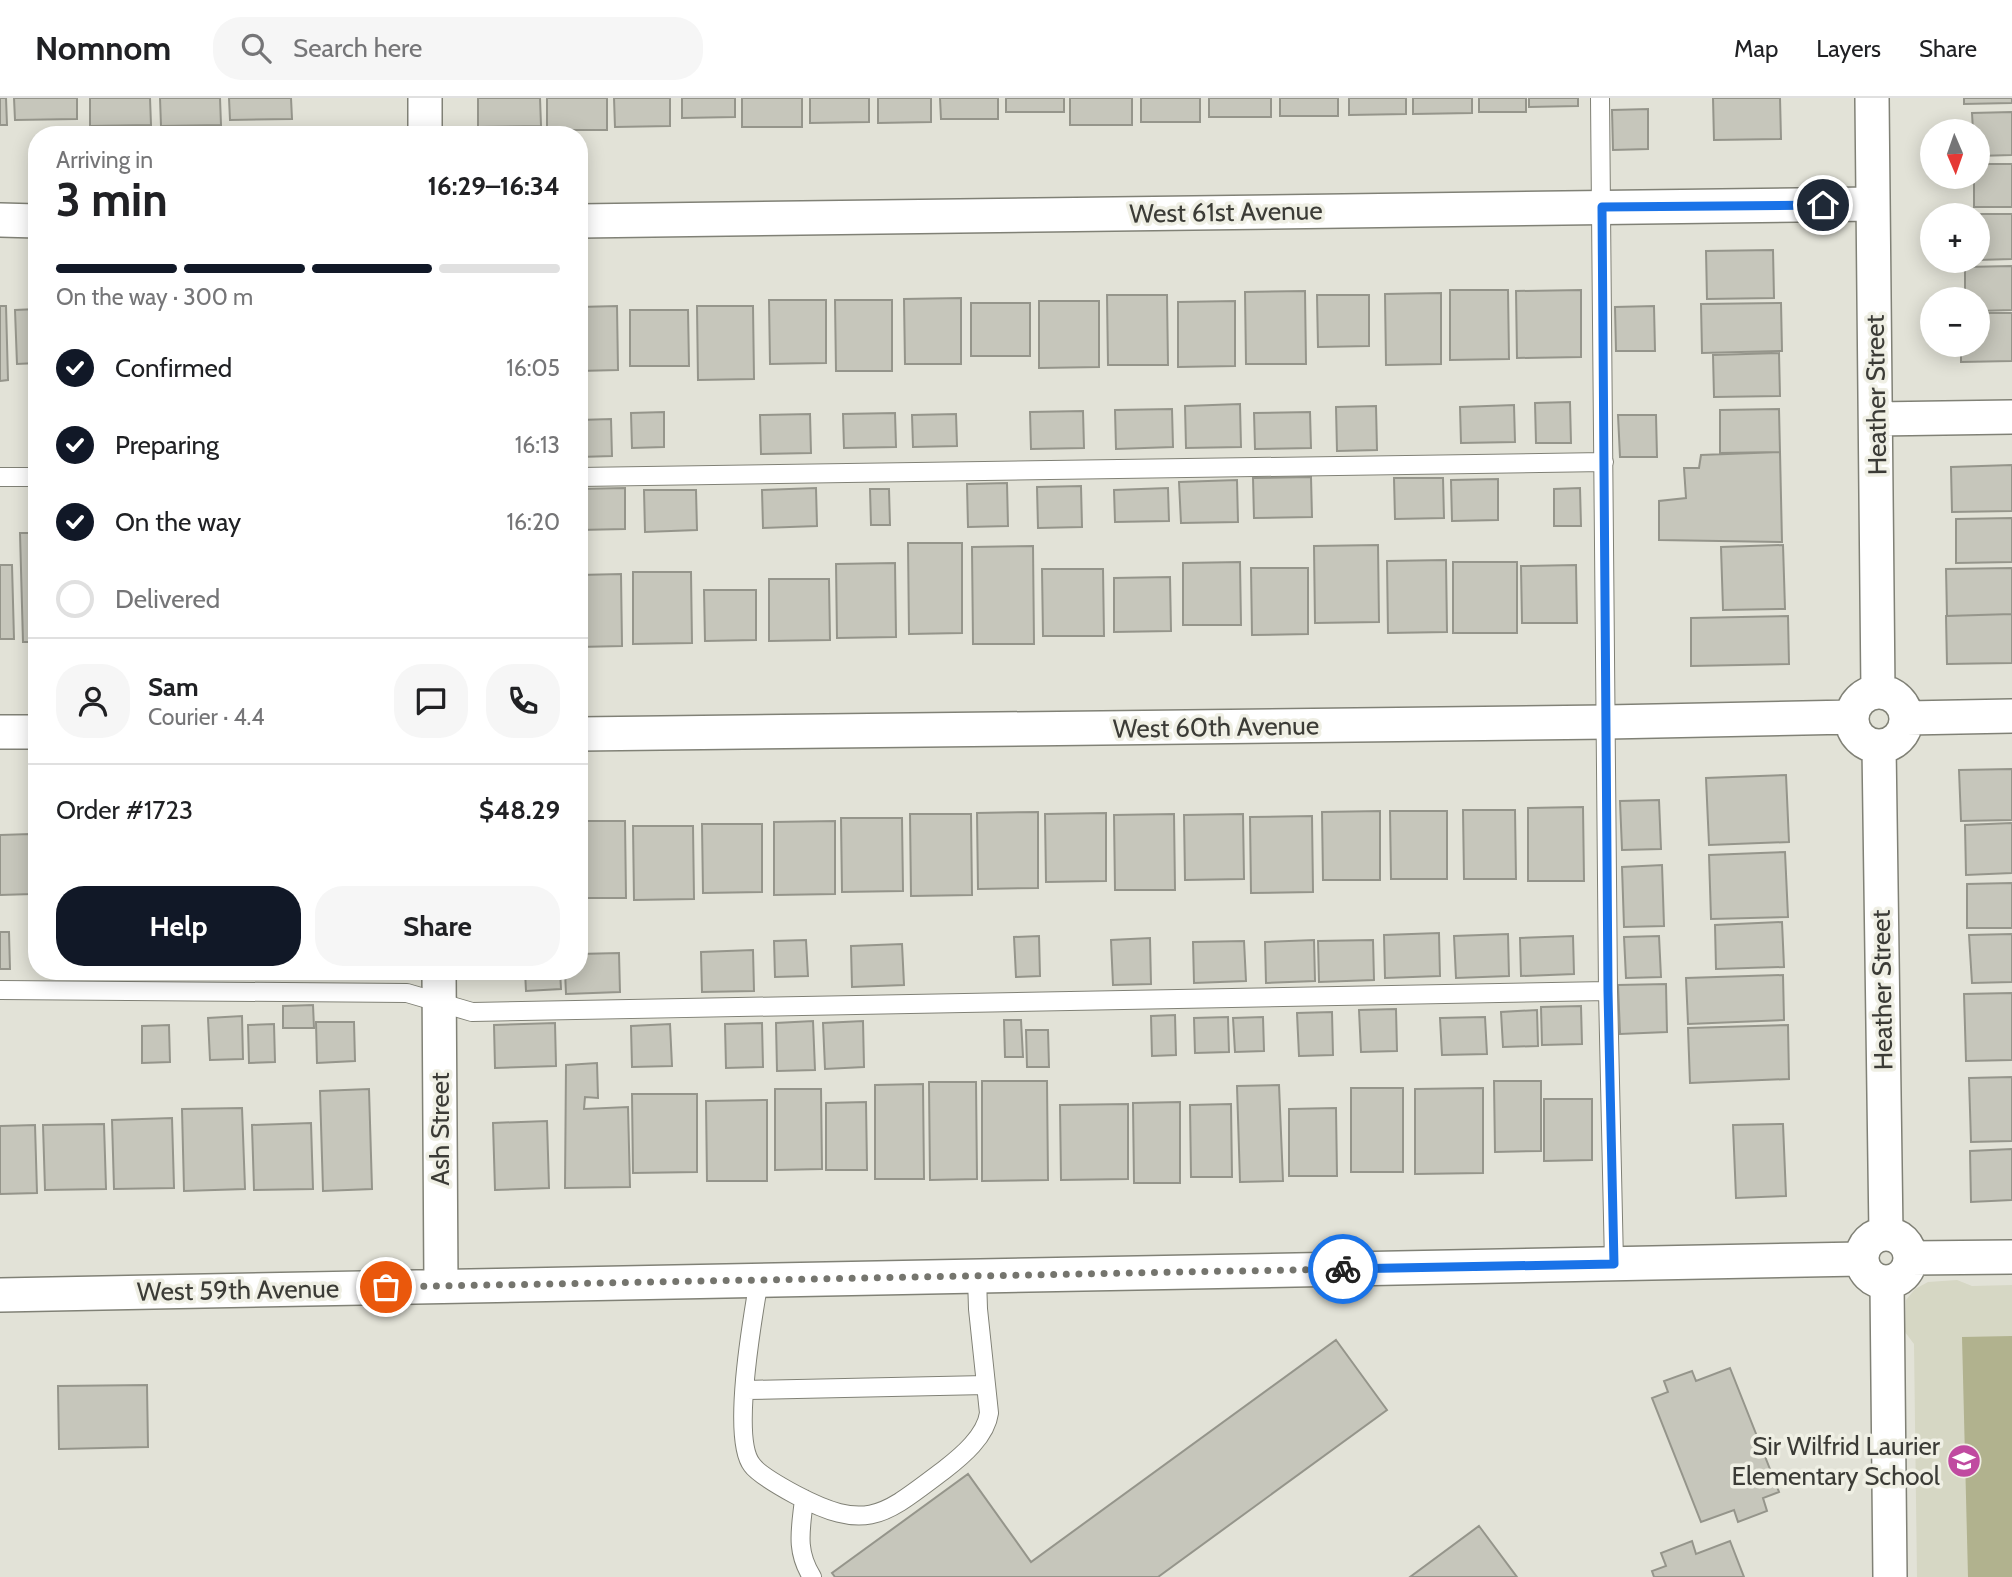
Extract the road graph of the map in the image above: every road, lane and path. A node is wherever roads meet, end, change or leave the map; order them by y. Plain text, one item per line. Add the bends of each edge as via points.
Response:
1 (425, 98) edge
2 (1600, 98) edge
3 (1872, 98) edge
4 (425, 126) edge
5 (1873, 204) junction
6 (1602, 207) junction
7 (0, 220) edge
8 (28, 221) edge
9 (588, 221) edge
10 (2012, 416) edge
11 (1876, 419) junction
12 (1604, 463) junction
13 (0, 477) edge
14 (28, 477) edge
15 (588, 477) edge
16 (1878, 692) junction
17 (2012, 716) edge
18 (1852, 717) junction
19 (1906, 718) junction
20 (1607, 722) junction
21 (0, 732) edge
22 (28, 732) edge
23 (588, 734) edge
24 (1879, 746) junction
25 (439, 986) edge
26 (0, 990) edge
27 (1608, 991) junction
28 (1886, 1234) junction
29 (2012, 1257) edge
30 (1910, 1258) junction
31 (1861, 1259) junction
32 (1614, 1264) junction
33 (977, 1277) junction
34 (759, 1280) junction
35 (1887, 1283) junction
36 (441, 1286) junction
37 (0, 1295) edge
38 (986, 1385) junction
39 (746, 1390) junction
40 (804, 1499) junction
41 (811, 1577) edge
42 (1890, 1577) edge

1 - 4 street
2 - 6 lane
3 - 5 street, Heather Street
5 - 6 street, West 61st Avenue
5 - 11 street, Heather Street
6 - 9 street, West 61st Avenue
6 - 12 lane
7 - 8 street
10 - 11 street
11 - 16 street, Heather Street
12 - 15 lane
12 - 20 lane
13 - 14 lane
16 - 18 street via 1858,702
16 - 19 street via 1887,692 1901,702
17 - 19 street
18 - 20 street, West 60th Avenue
18 - 24 street via 1862,740
19 - 24 street via 1895,741
20 - 23 street, West 60th Avenue
20 - 27 lane
21 - 22 street
24 - 28 street, Heather Street
25 - 26 lane via 407,993
25 - 27 lane via 472,1012
25 - 36 street, Ash Street
27 - 32 lane
28 - 30 street via 1900,1238 1910,1250
28 - 31 street via 1866,1244
29 - 30 street
30 - 35 street via 1907,1272
31 - 32 street, West 59th Avenue
31 - 35 street via 1867,1274
32 - 33 street, West 59th Avenue
33 - 34 street, West 59th Avenue
33 - 38 lane
34 - 36 street, West 59th Avenue
34 - 39 lane
35 - 42 street
36 - 37 street, West 59th Avenue
38 - 39 lane
38 - 40 lane via 987,1425 959,1458 912,1494 879,1514 855,1517 827,1511
39 - 40 lane via 743,1436 751,1465
40 - 41 lane via 799,1548

